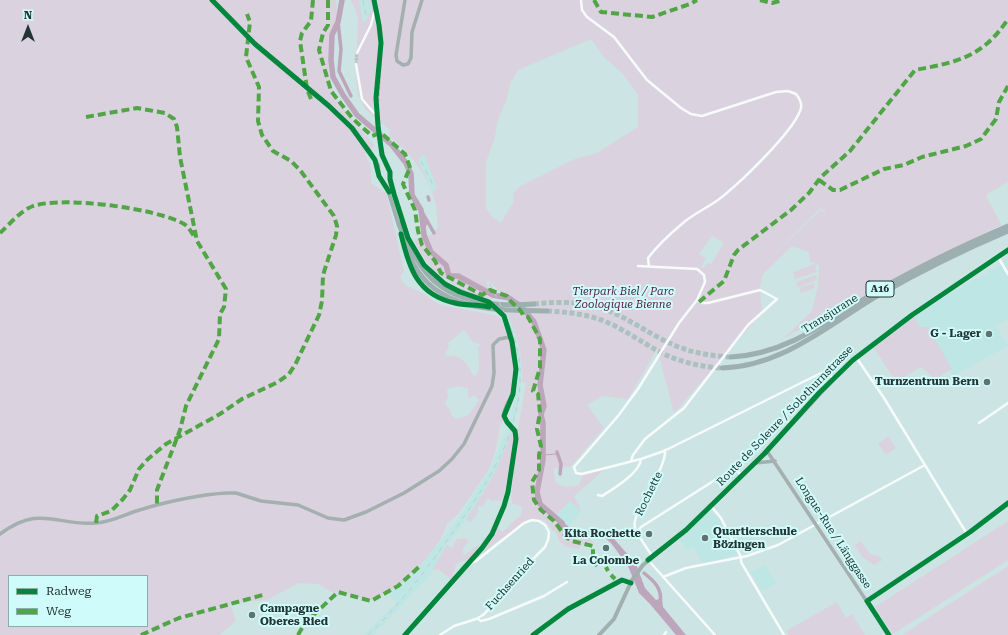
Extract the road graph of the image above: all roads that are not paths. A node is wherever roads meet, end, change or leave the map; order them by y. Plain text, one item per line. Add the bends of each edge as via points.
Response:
1 (374, 0) edge
2 (404, 0) edge
3 (422, 0) edge
4 (581, 0) edge
5 (374, 13) dead end
6 (378, 17) tunnel mouth
7 (357, 53) tunnel mouth
8 (356, 64) tunnel mouth
9 (316, 95) tunnel mouth
10 (376, 108) tunnel mouth
11 (376, 114) junction
12 (388, 170) junction
13 (379, 173) junction
14 (390, 177) junction
15 (382, 180) junction
16 (399, 223) junction
17 (1008, 226) edge
18 (1008, 232) edge
19 (408, 238) junction
20 (1008, 250) edge
21 (997, 257) junction
22 (638, 266) dead end
23 (649, 267) junction
24 (1008, 274) edge
25 (697, 300) junction
26 (447, 301) tunnel mouth
27 (533, 304) tunnel mouth
28 (547, 310) tunnel mouth
29 (498, 312) dead end
30 (506, 323) junction
31 (510, 337) junction
32 (731, 357) tunnel mouth
33 (856, 357) junction
34 (722, 368) tunnel mouth
35 (833, 378) junction
36 (1008, 403) edge
37 (979, 423) dead end
38 (665, 450) junction
39 (767, 451) junction
40 (642, 459) junction
41 (631, 461) junction
42 (775, 461) junction
43 (755, 463) junction
44 (925, 465) junction
45 (742, 475) junction
46 (598, 495) dead end
47 (1008, 503) edge
48 (711, 506) junction
49 (816, 524) junction
50 (638, 531) junction
51 (0, 534) edge
52 (967, 534) junction
53 (652, 556) junction
54 (741, 557) junction
55 (648, 560) junction
56 (468, 564) junction
57 (663, 577) junction
58 (632, 581) junction
59 (567, 582) dead end
60 (867, 601) junction
61 (478, 619) junction
62 (666, 632) dead end
63 (406, 635) edge
64 (440, 635) edge
65 (533, 635) edge
66 (599, 635) edge
67 (664, 635) edge
68 (714, 635) edge
69 (784, 635) edge
70 (889, 635) edge

1 - 6 main road
2 - 3 street via 396,55 397,61 403,65 411,60 411,37
4 - 23 street via 582,10 587,17 614,37 647,80 691,114 702,116 783,90 796,94 801,102 800,111 794,122 772,148 731,190 683,222 648,258
5 - 7 street
8 - 11 street via 362,99
9 - 13 main road via 348,124 369,150 378,165
10 - 11 main road
11 - 12 main road via 382,155
12 - 13 main road via 382,169
12 - 14 main road
13 - 15 main road
14 - 15 main road
14 - 19 main road
15 - 16 main road
16 - 26 main road via 415,277 429,292
16 - 28 highway via 411,257 420,273 445,296 484,308
17 - 32 highway, Transjurane / A16 via 896,280 795,341 754,355
18 - 34 highway, Transjurane / A16 via 903,282 786,352 746,366
19 - 27 highway via 422,268 449,292 487,303
19 - 30 main road via 420,260 438,279 453,289 489,302 503,314
20 - 21 main road, Route de Soleure / Solothurnstrasse
21 - 24 street
21 - 33 main road, Route de Soleure / Solothurnstrasse
22 - 23 street
23 - 25 street via 699,270 704,275 705,282
25 - 41 street via 628,403 577,462 574,469 576,473 582,474
25 - 41 street via 702,303 710,302 760,290 777,299 748,325 684,408 645,439
29 - 30 main road
30 - 31 main road
31 - 51 street via 499,339 493,345 492,386 464,444 447,465 414,487 366,512 344,520 328,518 298,505 261,501 236,493 227,493 143,509 89,524 44,517 30,518
31 - 56 main road via 515,358 516,380 504,416 516,436 508,492 492,534
33 - 35 main road, Route de Soleure / Solothurnstrasse
33 - 44 street
35 - 38 street via 827,373 822,373
35 - 39 main road, Route de Soleure / Solothurnstrasse
36 - 37 street
38 - 40 street
38 - 50 street, Rochette via 661,468 648,491 635,524
39 - 42 street, Longue-Rue / Länggasse
39 - 43 main road, Route de Soleure / Solothurnstrasse
40 - 41 street
40 - 46 street via 640,467 602,496
42 - 43 street
42 - 49 street, Longue-Rue / Länggasse
43 - 45 main road, Route de Soleure / Solothurnstrasse
44 - 49 street
44 - 52 street
45 - 48 main road, Route de Soleure / Solothurnstrasse
45 - 50 street via 737,471 715,480 641,526
47 - 52 street
48 - 53 main road, Route de Soleure / Solothurnstrasse via 686,530
48 - 54 street via 721,518
49 - 54 street via 778,545
49 - 60 street, Longue-Rue / Länggasse
50 - 53 street, Rochette
52 - 60 street
53 - 55 main road, Route de Soleure / Solothurnstrasse
54 - 57 street via 691,567
54 - 69 street via 741,562
55 - 57 street
55 - 58 main road, Route de Soleure / Solothurnstrasse
56 - 61 street, Fuchsenried via 476,561 526,522 539,521 548,530 549,538 545,546
56 - 63 main road
57 - 68 street
58 - 65 street via 622,580 599,591 568,609
58 - 66 main road, Route de Soleure / Solothurnstrasse via 614,619
59 - 61 street via 544,596 489,619
60 - 70 street, Longue-Rue / Länggasse
61 - 64 street via 454,626
62 - 67 street

